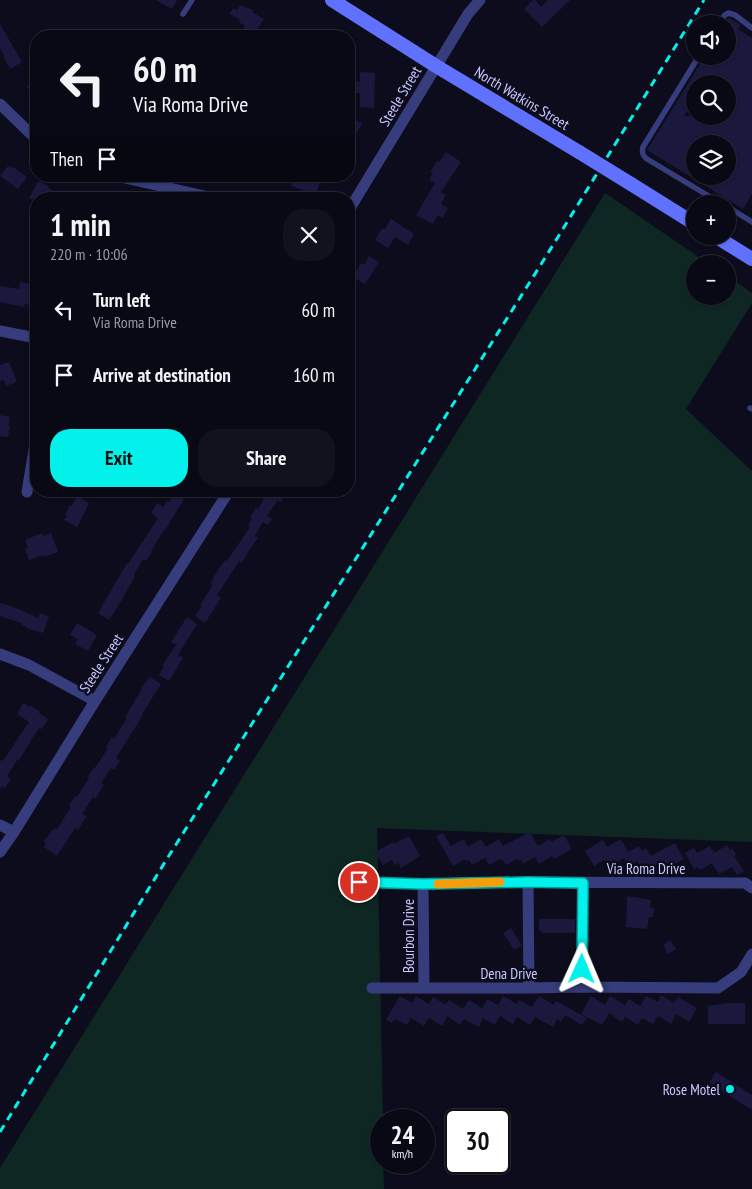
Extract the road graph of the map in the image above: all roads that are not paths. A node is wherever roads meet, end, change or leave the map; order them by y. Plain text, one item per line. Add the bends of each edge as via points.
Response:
1 (192, 0) edge
2 (332, 0) edge
3 (480, 0) edge
4 (183, 14) dead end
5 (736, 15) edge
6 (752, 28) edge
7 (693, 65) edge
8 (436, 66) junction
9 (0, 104) edge
10 (30, 134) edge
11 (143, 182) edge
12 (187, 192) edge
13 (707, 195) edge
14 (355, 200) edge
15 (736, 212) edge
16 (686, 218) edge
17 (752, 222) edge
18 (729, 245) edge
19 (752, 259) edge
20 (0, 332) edge
21 (30, 337) edge
22 (30, 470) edge
23 (26, 492) dead end
24 (225, 497) edge
25 (0, 654) edge
26 (95, 701) junction
27 (0, 825) edge
28 (14, 832) junction
29 (0, 852) edge
30 (359, 882) dead end
31 (528, 882) junction
32 (583, 883) junction
33 (423, 884) junction
34 (752, 888) edge
35 (752, 954) edge
36 (582, 986) junction
37 (372, 988) dead end
38 (424, 988) junction
39 (529, 988) junction

1 - 4 lane
2 - 8 main road, North Watkins Street
3 - 8 street, Steele Street
5 - 6 lane
7 - 13 lane via 642,151 647,159
8 - 14 street, Steele Street
8 - 16 main road, North Watkins Street, bridge
9 - 10 street
11 - 12 street
15 - 17 lane
18 - 19 main road
20 - 21 street
22 - 23 street
24 - 26 street, Steele Street
25 - 26 street via 29,665
26 - 28 street, Steele Street
27 - 28 street
28 - 29 street, Steele Street
30 - 33 street, Via Roma Drive
31 - 32 street, Via Roma Drive
31 - 33 street, Via Roma Drive
31 - 39 street
32 - 34 street, Via Roma Drive via 745,884
32 - 36 street
33 - 38 street, Bourbon Drive
35 - 36 street, Dena Drive via 741,972 718,988
36 - 39 street, Dena Drive
37 - 38 street, Dena Drive
38 - 39 street, Dena Drive

